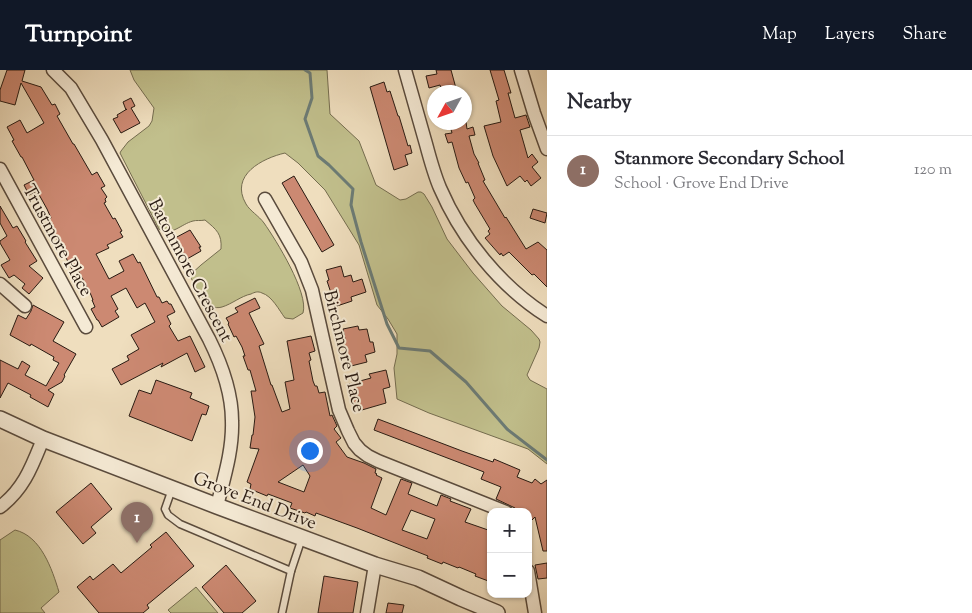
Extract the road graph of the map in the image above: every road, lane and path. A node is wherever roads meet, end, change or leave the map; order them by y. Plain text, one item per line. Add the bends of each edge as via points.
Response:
1 (53, 70) edge
2 (405, 70) edge
3 (521, 70) edge
4 (547, 150) edge
5 (0, 169) edge
6 (265, 199) dead end
7 (0, 284) edge
8 (25, 306) dead end
9 (547, 316) edge
10 (86, 327) dead end
11 (0, 419) edge
12 (43, 439) junction
13 (172, 489) junction
14 (217, 506) junction
15 (0, 507) edge
16 (496, 508) edge
17 (302, 538) junction
18 (375, 566) junction
19 (291, 571) junction
20 (532, 595) edge
21 (282, 613) edge
22 (367, 613) edge
23 (497, 613) edge
24 (535, 613) edge

1 - 14 street, Batonmore Crescent via 71,88 102,140 222,366 232,422 227,466
2 - 9 street via 433,170 458,221 478,252 508,286
3 - 4 street
5 - 10 street, Trustmore Place
6 - 16 street, Birchmore Place via 301,262 312,290 339,410 354,442 360,450 378,460
7 - 8 street
11 - 12 street, Grove End Drive
12 - 13 street, Grove End Drive
12 - 15 street via 20,488
13 - 14 street, Grove End Drive
13 - 19 lane via 165,509 180,524
14 - 17 street, Grove End Drive
17 - 18 street, Grove End Drive
17 - 19 lane
18 - 22 street
18 - 23 street, Grove End Drive via 418,578
19 - 21 lane
20 - 24 street

